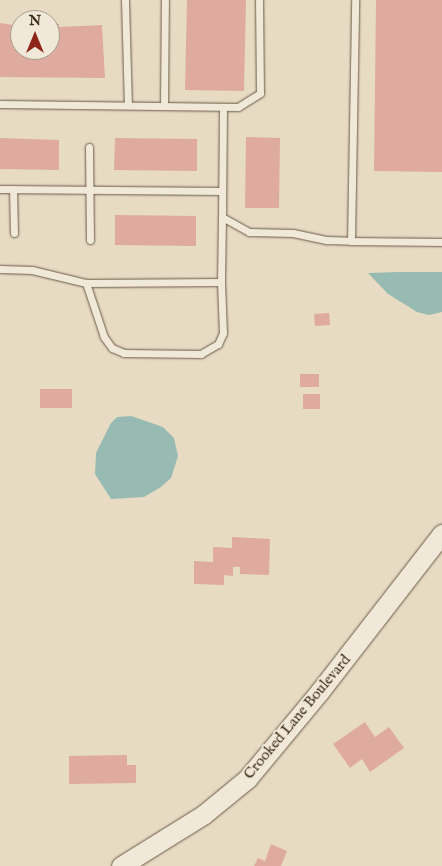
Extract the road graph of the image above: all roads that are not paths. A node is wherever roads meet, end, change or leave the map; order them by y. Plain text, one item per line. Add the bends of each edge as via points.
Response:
1 (125, 0) edge
2 (164, 0) edge
3 (259, 0) edge
4 (355, 0) edge
5 (0, 104) edge
6 (128, 105) junction
7 (164, 106) junction
8 (223, 107) junction
9 (89, 148) dead end
10 (0, 189) edge
11 (14, 190) junction
12 (90, 190) junction
13 (222, 191) junction
14 (222, 218) junction
15 (14, 233) dead end
16 (90, 240) dead end
17 (351, 241) junction
18 (442, 242) edge
19 (0, 269) edge
20 (222, 282) junction
21 (86, 283) junction
22 (442, 534) edge
23 (121, 866) edge

1 - 6 lane
2 - 7 lane
3 - 8 lane via 260,93 238,107
4 - 17 lane
5 - 6 lane
6 - 7 lane
7 - 8 lane
8 - 13 lane
9 - 12 lane
10 - 11 lane
11 - 12 lane
11 - 15 lane
12 - 13 lane
12 - 16 lane
13 - 14 lane
14 - 17 lane via 249,232 293,233
14 - 20 lane
17 - 18 lane
19 - 21 lane via 32,270
20 - 21 lane
20 - 21 lane via 223,333 218,344 201,354 124,353 112,348 104,337
22 - 23 street, Crooked Lane Boulevard via 247,779 203,815

